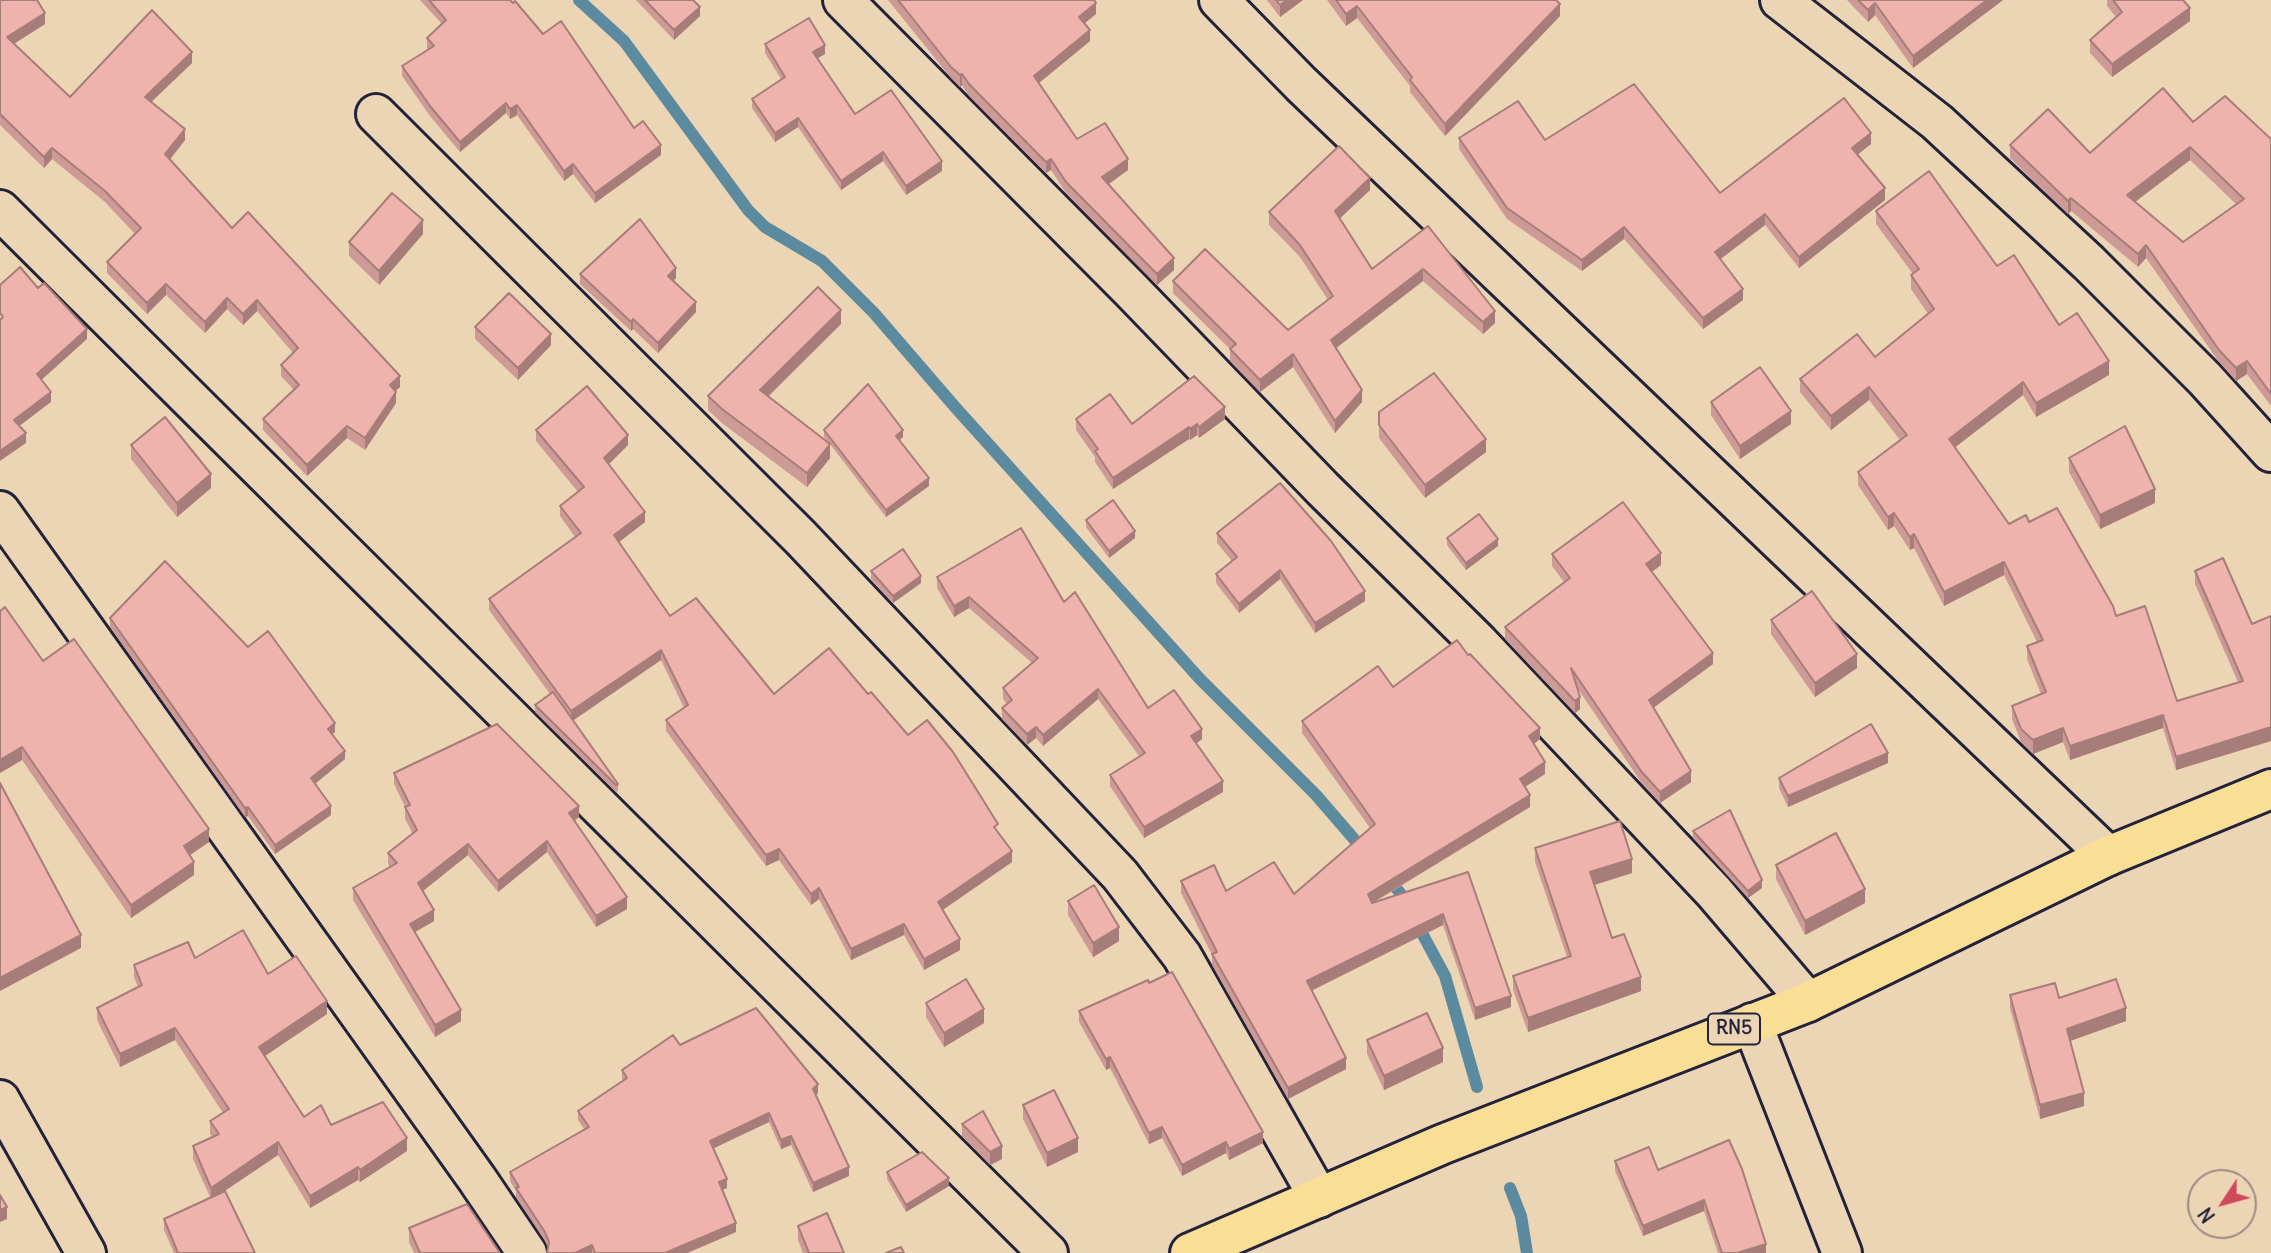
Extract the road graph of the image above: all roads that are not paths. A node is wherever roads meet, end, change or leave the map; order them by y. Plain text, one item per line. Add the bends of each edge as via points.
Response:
1 (843, 0) edge
2 (1219, 0) edge
3 (1780, 0) edge
4 (376, 114) dead end
5 (0, 210) edge
6 (2271, 452) edge
7 (0, 510) edge
8 (2271, 789) edge
9 (2108, 856) junction
10 (1808, 1002) junction
11 (1752, 1023) junction
12 (0, 1100) edge
13 (1319, 1198) junction
14 (86, 1253) edge
15 (527, 1253) edge
16 (1048, 1253) edge
17 (1191, 1253) edge
18 (1842, 1253) edge

1 - 10 street via 1479,643 1714,892
2 - 9 street via 1301,84
3 - 6 street via 1937,122 2089,264
4 - 13 street via 801,538 1120,875 1182,956
5 - 16 street
7 - 15 street
8 - 9 highway, RN5
9 - 10 highway, RN5
10 - 11 highway, RN5
11 - 13 highway, RN5 via 1443,1144
11 - 18 street
12 - 14 street
13 - 17 highway, RN5

